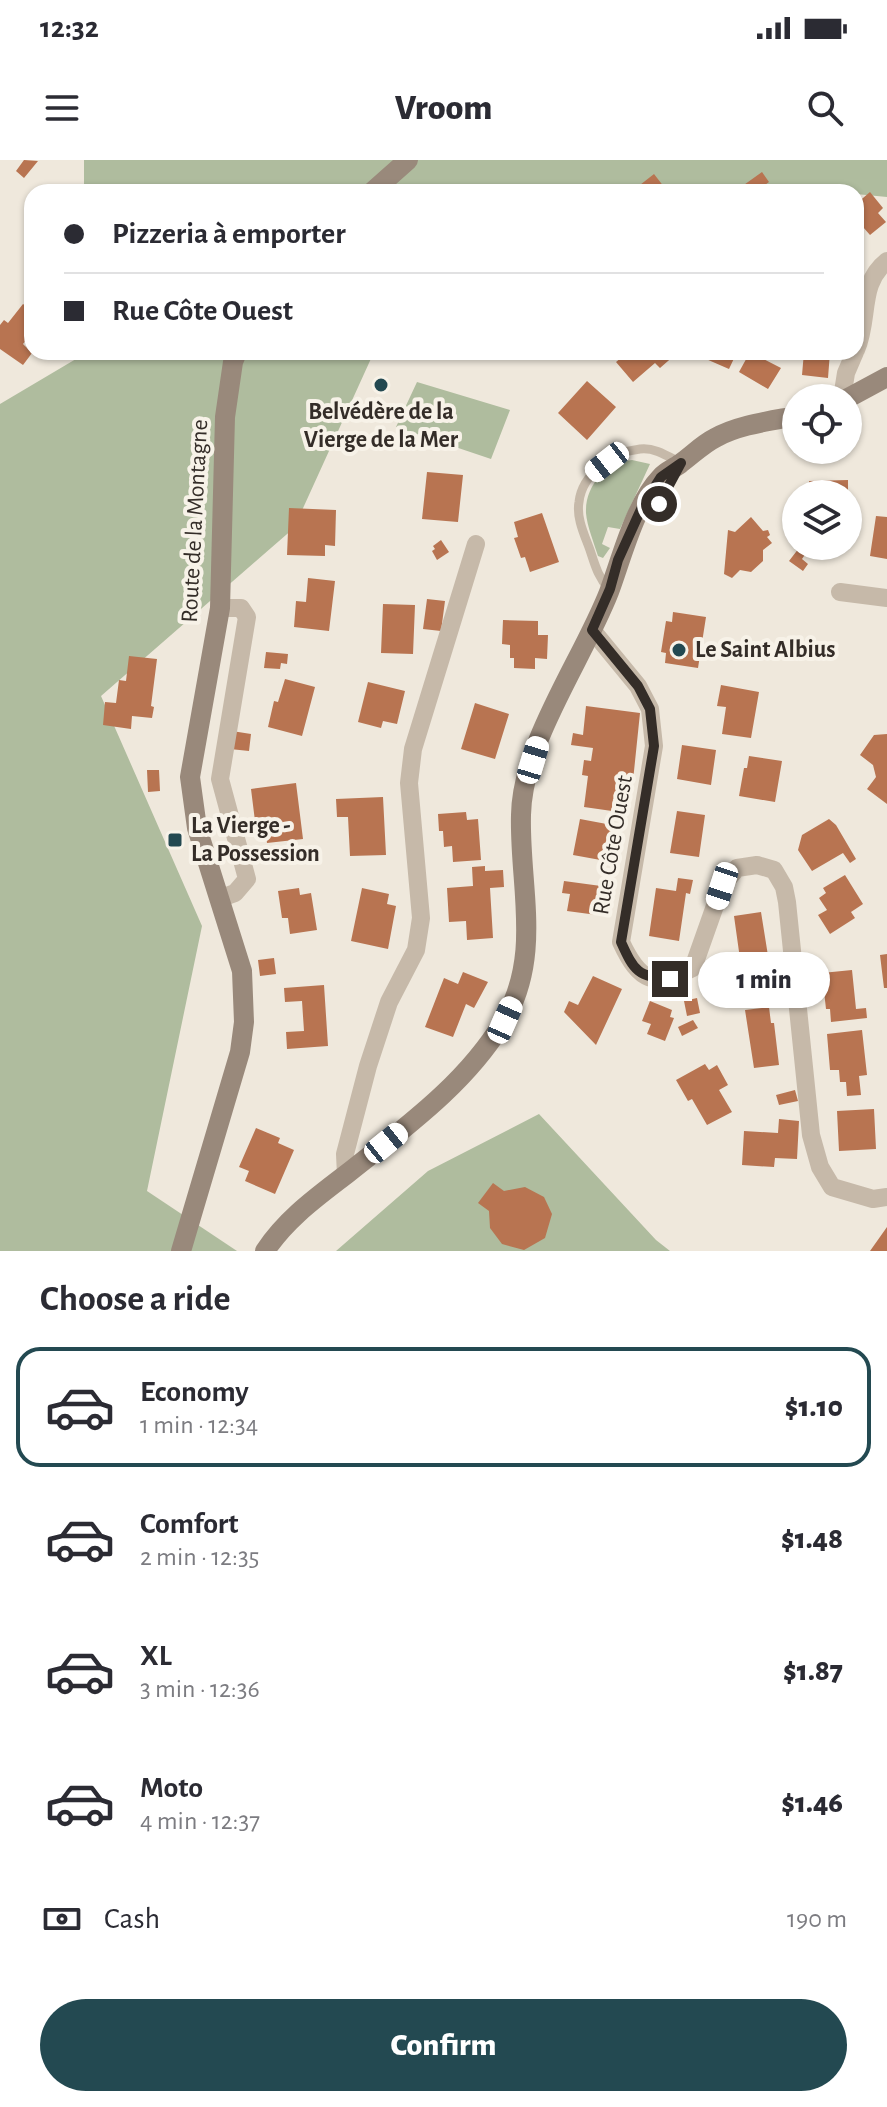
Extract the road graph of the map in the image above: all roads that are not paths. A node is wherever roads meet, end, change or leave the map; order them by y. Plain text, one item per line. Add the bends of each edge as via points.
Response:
1 (408, 160) edge
2 (381, 184) edge
3 (887, 261) edge
4 (864, 308) edge
5 (234, 360) edge
6 (851, 360) edge
7 (887, 377) edge
8 (846, 384) edge
9 (862, 390) edge
10 (782, 418) edge
11 (681, 463) junction
12 (476, 544) dead end
13 (610, 589) junction
14 (840, 592) dead end
15 (887, 598) edge
16 (220, 608) junction
17 (592, 630) junction
18 (221, 898) junction
19 (346, 1175) junction
20 (887, 1197) edge
21 (181, 1251) edge
22 (265, 1251) edge

1 - 2 main road
3 - 4 street via 873,273
5 - 16 main road, Route de la Montagne via 225,417
6 - 8 street
7 - 9 main road
10 - 11 main road via 715,438
11 - 13 main road
11 - 13 lane via 641,449 607,462 587,478 578,503 580,522 599,578
12 - 19 street via 413,749 409,783 421,918 416,950 389,1002 368,1066 345,1154
13 - 17 main road
14 - 15 street
16 - 18 main road, Route de la Montagne via 190,777 197,828
16 - 18 street via 241,608 247,617 220,779 247,879 235,893
17 - 19 main road via 539,741 523,797 528,906 524,961 505,1020 461,1075
17 - 20 street, Rue Côte Ouest via 638,686 652,721 654,746 621,942 631,965 646,978 670,979 693,968 722,886 737,868 757,865 774,870 787,902 811,1135 820,1167 832,1187 873,1199
18 - 21 main road, Route de la Montagne via 242,971 244,1022 240,1052
19 - 22 main road via 289,1219

